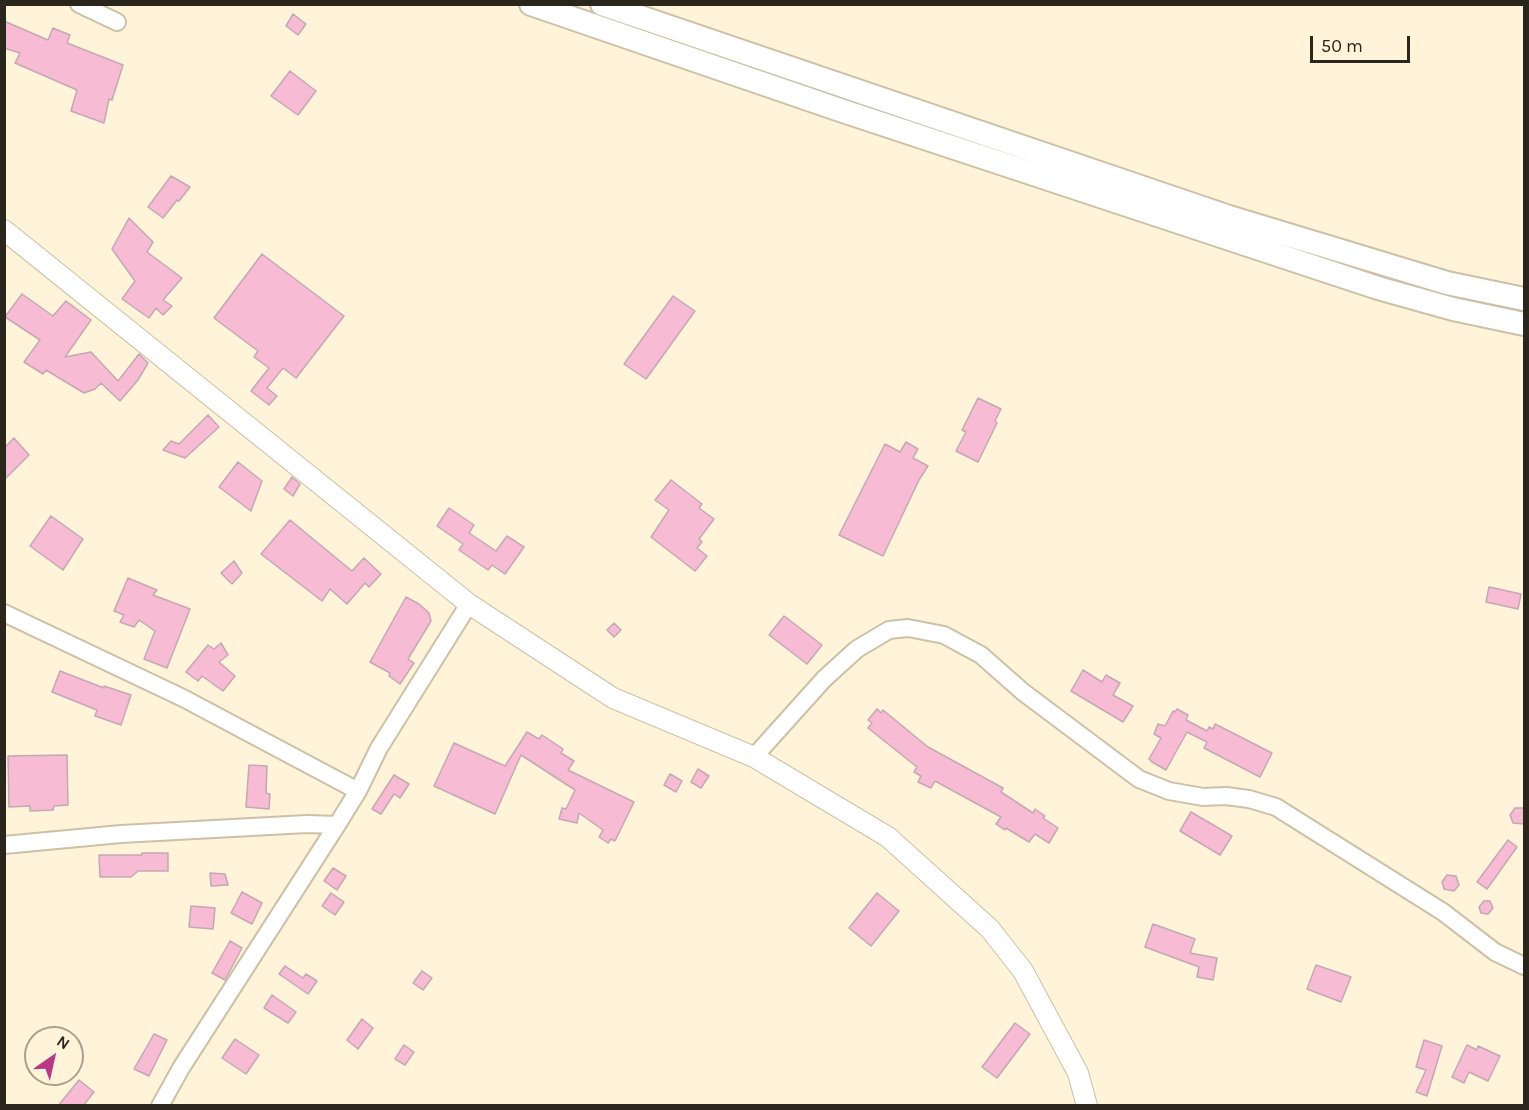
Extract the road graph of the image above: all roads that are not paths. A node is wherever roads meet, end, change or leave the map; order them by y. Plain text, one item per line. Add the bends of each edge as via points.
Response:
1 (79, 4) edge
2 (531, 4) edge
3 (602, 4) edge
4 (117, 22) dead end
5 (4, 230) edge
6 (1524, 299) edge
7 (1524, 324) edge
8 (469, 604) junction
9 (4, 614) edge
10 (754, 757) junction
11 (358, 791) junction
12 (338, 825) junction
13 (4, 844) edge
14 (1524, 966) edge
15 (160, 1106) edge
16 (1087, 1106) edge

1 - 4 street
2 - 7 main road via 873,122 1367,284
3 - 6 main road via 1229,217 1447,283
5 - 8 street
8 - 10 street via 613,698
8 - 11 street via 379,748
9 - 11 street via 183,698
10 - 14 street via 824,679 857,649 889,630 908,628 944,635 981,655 1139,780 1203,797 1249,799 1276,807 1443,912 1495,951
10 - 16 street via 888,837 990,928 1023,971 1049,1018 1078,1073
11 - 12 street
12 - 13 street via 121,834
12 - 15 street

